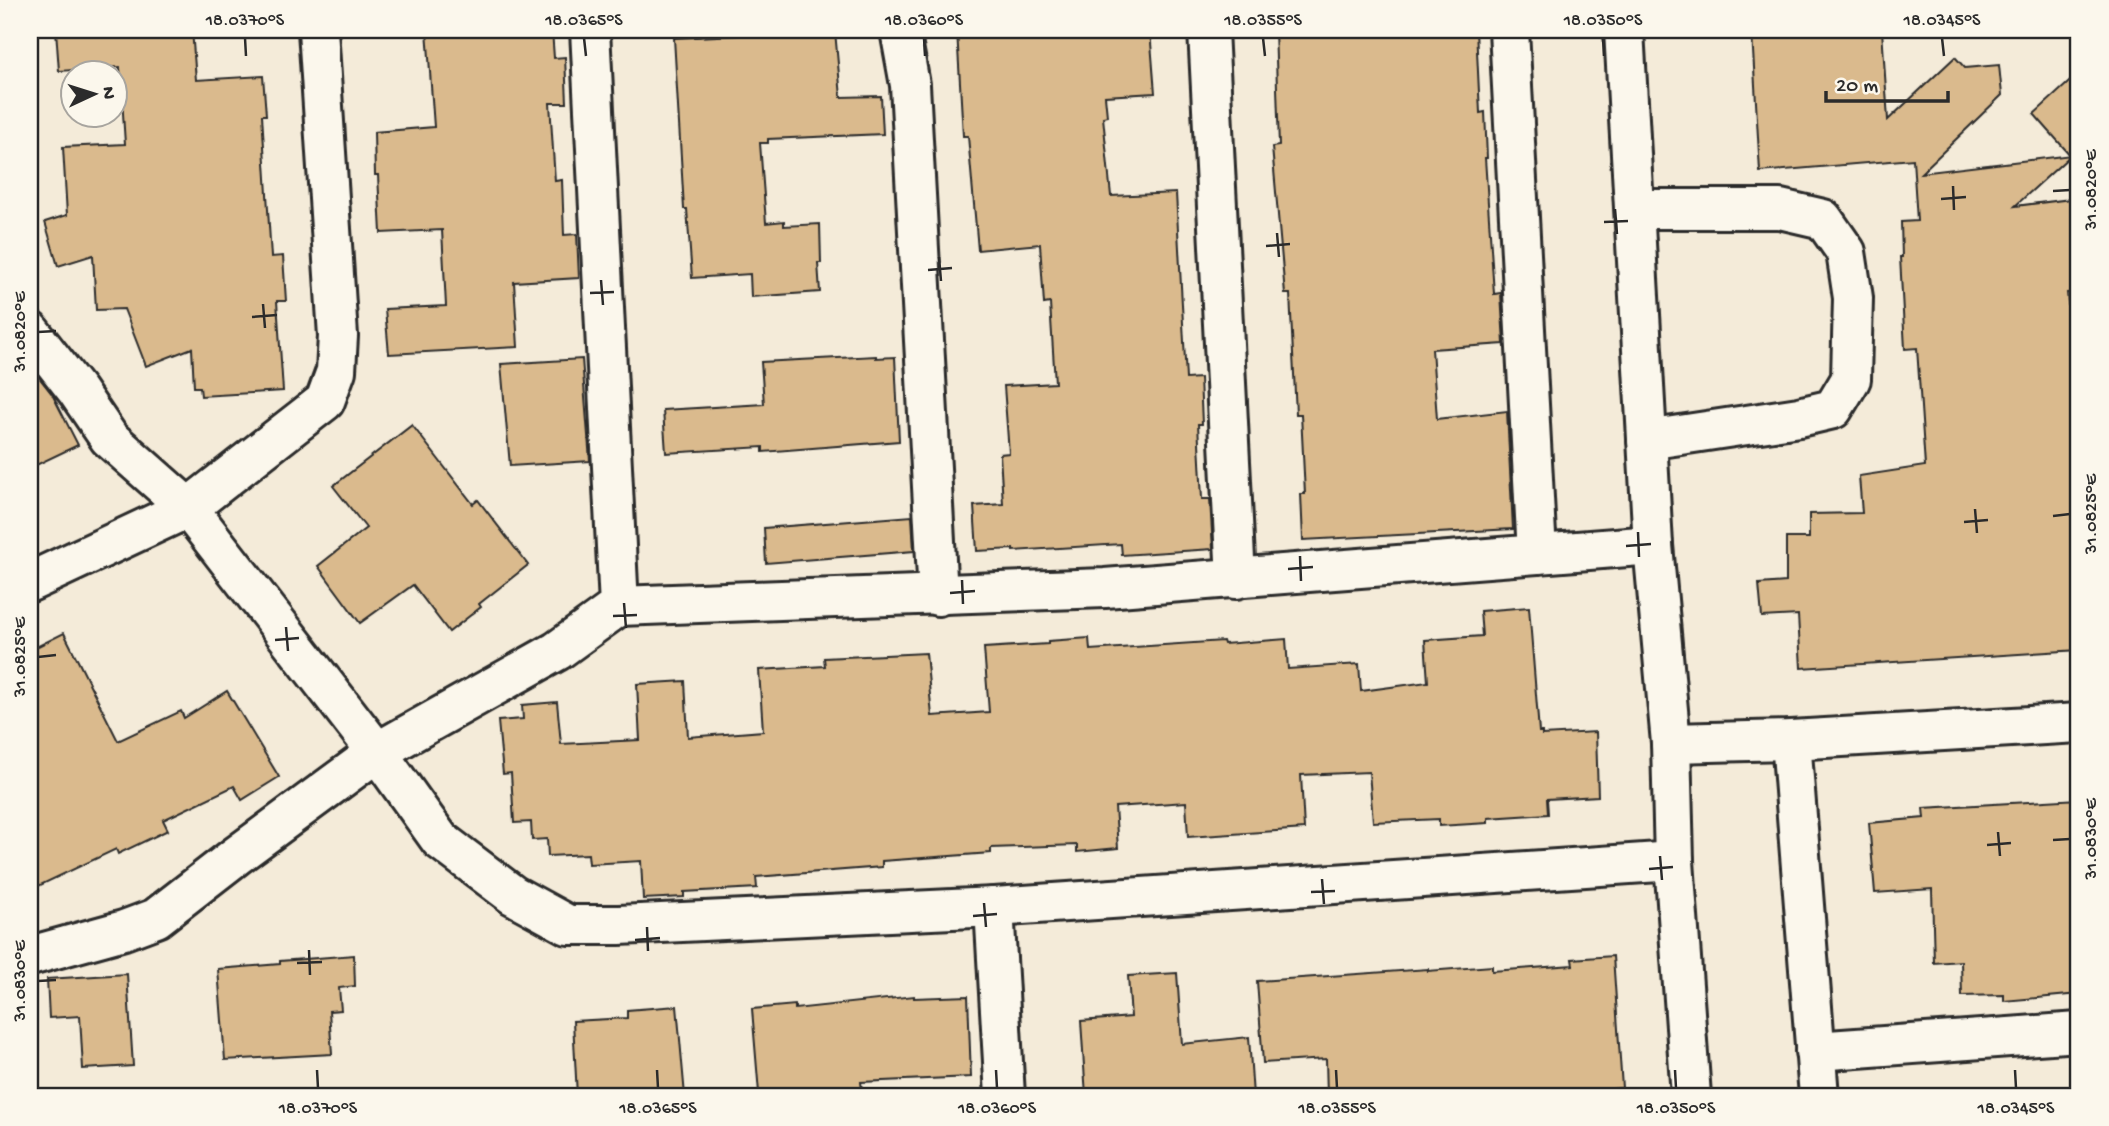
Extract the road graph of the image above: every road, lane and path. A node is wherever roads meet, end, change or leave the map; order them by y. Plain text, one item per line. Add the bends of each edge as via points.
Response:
1 (318, 30) edge
2 (590, 30) edge
3 (900, 30) edge
4 (1208, 30) edge
5 (1509, 30) edge
6 (1624, 30) edge
7 (1634, 209) junction
8 (30, 331) edge
9 (1647, 440) junction
10 (188, 508) junction
11 (1653, 545) junction
12 (1537, 554) junction
13 (1236, 579) junction
14 (30, 582) edge
15 (938, 596) junction
16 (619, 606) junction
17 (2079, 723) edge
18 (1791, 740) junction
19 (1671, 743) junction
20 (377, 752) junction
21 (1674, 861) junction
22 (994, 907) junction
23 (30, 956) edge
24 (2079, 1032) edge
25 (1815, 1051) junction
26 (1005, 1096) edge
27 (1690, 1096) edge
28 (1819, 1096) edge

1 - 10 street via 338,336 336,371 325,401
2 - 16 street
3 - 15 street via 909,85
4 - 13 street
5 - 12 street
6 - 7 street
7 - 9 street
7 - 9 street via 1780,209 1823,219 1846,252 1853,298 1851,379 1833,409
8 - 10 street via 109,438
9 - 11 street
10 - 14 street
10 - 20 street
11 - 12 street
11 - 19 street
12 - 13 street
13 - 15 street
15 - 16 street
16 - 20 street via 557,651
17 - 18 street
18 - 19 street
18 - 25 street
19 - 21 street
20 - 22 street via 440,840 513,895 568,925
20 - 23 street via 156,918
21 - 22 street
21 - 27 street
22 - 26 street
24 - 25 street
25 - 28 street

